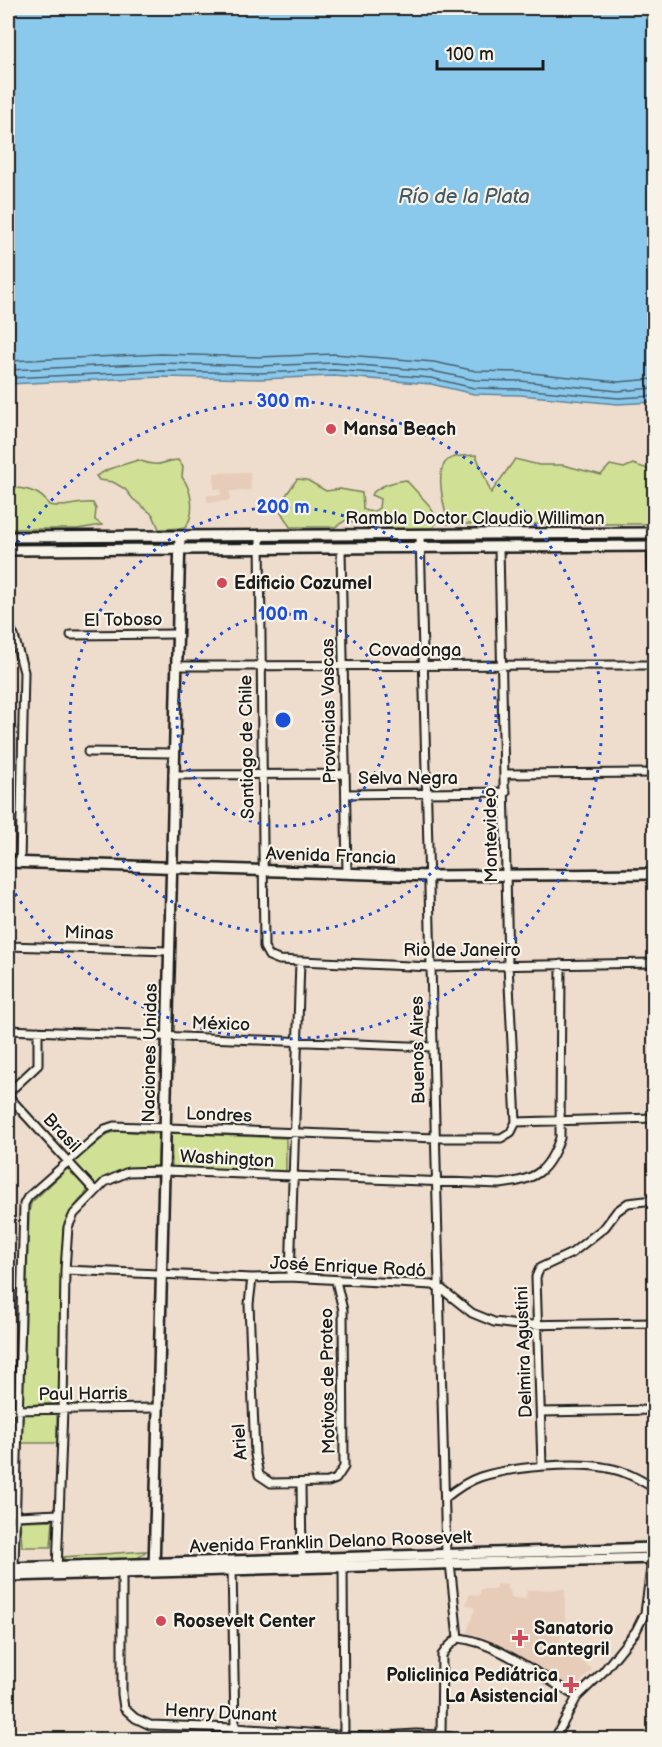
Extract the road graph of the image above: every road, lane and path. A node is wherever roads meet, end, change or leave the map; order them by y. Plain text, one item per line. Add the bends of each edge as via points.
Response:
1 (653, 533) edge
2 (420, 535) junction
3 (180, 536) junction
4 (260, 536) junction
5 (8, 537) edge
6 (653, 546) edge
7 (420, 548) junction
8 (499, 548) junction
9 (260, 549) junction
10 (341, 549) junction
11 (8, 550) edge
12 (180, 550) junction
13 (8, 624) edge
14 (176, 634) junction
15 (71, 635) dead end
16 (654, 643) edge
17 (423, 665) junction
18 (502, 665) junction
19 (654, 665) edge
20 (176, 666) junction
21 (261, 666) junction
22 (344, 666) junction
23 (88, 752) dead end
24 (173, 753) junction
25 (654, 773) edge
26 (262, 774) junction
27 (345, 774) junction
28 (505, 774) junction
29 (173, 775) junction
30 (506, 792) junction
31 (427, 793) junction
32 (346, 794) junction
33 (8, 862) edge
34 (20, 863) junction
35 (171, 867) junction
36 (263, 870) junction
37 (347, 873) junction
38 (654, 874) edge
39 (508, 875) junction
40 (429, 876) junction
41 (8, 946) edge
42 (169, 951) junction
43 (270, 956) joint
44 (300, 961) junction
45 (654, 963) edge
46 (561, 964) junction
47 (508, 965) junction
48 (431, 967) junction
49 (8, 1030) edge
50 (38, 1031) junction
51 (167, 1036) junction
52 (297, 1042) junction
53 (433, 1047) junction
54 (8, 1095) edge
55 (654, 1118) edge
56 (560, 1121) junction
57 (516, 1122) junction
58 (165, 1128) junction
59 (294, 1133) junction
60 (435, 1138) junction
61 (68, 1161) junction
62 (164, 1171) junction
63 (293, 1177) junction
64 (437, 1182) junction
65 (95, 1191) junction
66 (654, 1200) edge
67 (65, 1270) junction
68 (161, 1275) junction
69 (290, 1277) junction
70 (252, 1278) junction
71 (336, 1281) junction
72 (439, 1287) junction
73 (654, 1323) edge
74 (538, 1325) junction
75 (158, 1408) junction
76 (63, 1409) junction
77 (8, 1410) edge
78 (18, 1410) junction
79 (654, 1410) edge
80 (541, 1412) junction
81 (542, 1466) junction
82 (301, 1484) junction
83 (654, 1488) edge
84 (445, 1498) junction
85 (59, 1514) junction
86 (16, 1516) junction
87 (652, 1553) edge
88 (448, 1559) junction
89 (343, 1563) junction
90 (303, 1564) junction
91 (232, 1566) junction
92 (154, 1567) junction
93 (10, 1568) edge
94 (122, 1568) junction
95 (57, 1570) junction
96 (8, 1576) edge
97 (652, 1578) edge
98 (458, 1638) junction
99 (577, 1697) junction
100 (235, 1728) junction
101 (441, 1735) junction
102 (344, 1736) junction
103 (229, 1740) edge
104 (465, 1740) edge
105 (554, 1740) edge

1 - 2 main road, Rambla Doctor Claudio Williman
1 - 6 street
2 - 4 main road, Rambla Doctor Claudio Williman
2 - 7 street, Buenos Aires
3 - 4 main road, Rambla Doctor Claudio Williman
3 - 5 main road, Rambla Doctor Claudio Williman
3 - 12 main road, Naciones Unidas
4 - 9 street, Santiago de Chile
6 - 8 main road, Rambla Doctor Claudio Williman
6 - 16 street
7 - 8 main road, Rambla Doctor Claudio Williman
7 - 10 main road, Rambla Doctor Claudio Williman
7 - 17 street, Buenos Aires
8 - 18 street, Montevideo
9 - 10 main road, Rambla Doctor Claudio Williman
9 - 12 main road, Rambla Doctor Claudio Williman
9 - 21 street, Santiago de Chile
10 - 22 street, Provincias Vascas
11 - 12 main road, Rambla Doctor Claudio Williman
12 - 14 main road, Naciones Unidas
13 - 34 street via 24,672
14 - 15 street, El Toboso
14 - 20 main road, Naciones Unidas
17 - 18 street, Covadonga
17 - 22 street, Covadonga
17 - 31 street, Buenos Aires
18 - 19 street, Covadonga
18 - 28 street, Montevideo
20 - 21 street, Covadonga
20 - 24 main road, Naciones Unidas
21 - 22 street, Covadonga
21 - 26 street, Santiago de Chile
22 - 27 street, Provincias Vascas
23 - 24 street
24 - 29 main road, Naciones Unidas
25 - 28 street
26 - 27 street, Selva Negra
26 - 29 street, Selva Negra
26 - 36 street, Santiago de Chile
27 - 32 street, Provincias Vascas
28 - 30 street, Montevideo
29 - 35 main road, Naciones Unidas
30 - 31 street, Selva Negra
30 - 39 street, Montevideo
31 - 32 street, Selva Negra
31 - 40 street, Buenos Aires
32 - 37 street, Provincias Vascas
33 - 34 main road, Avenida Francia
34 - 35 main road, Avenida Francia
35 - 36 main road, Avenida Francia
35 - 42 main road, Naciones Unidas
36 - 37 main road, Avenida Francia
36 - 43 street, Santiago de Chile via 264,947
37 - 40 main road, Avenida Francia
38 - 39 main road, Avenida Francia
39 - 40 main road, Avenida Francia
39 - 47 street, Montevideo
40 - 48 street, Buenos Aires
41 - 42 street, Minas
42 - 51 main road, Naciones Unidas
43 - 44 street, Rio de Janeiro
44 - 48 street, Rio de Janeiro
44 - 52 street
45 - 46 street, Rio de Janeiro
46 - 47 street, Rio de Janeiro
46 - 56 street, Washington
47 - 48 street, Rio de Janeiro
47 - 57 street, Montevideo
48 - 53 street, Buenos Aires
49 - 50 street, México
50 - 51 street, México
50 - 54 street via 38,1065
51 - 52 street, México
51 - 58 main road, Naciones Unidas
52 - 53 street, México
52 - 59 street
53 - 60 street, Buenos Aires
54 - 61 street, Brasil
55 - 56 street
56 - 57 street
56 - 64 street, Washington via 554,1155 542,1171 524,1181
57 - 60 street, Londres via 511,1132 501,1138
58 - 59 street, Londres
58 - 61 street, Londres via 105,1129
58 - 62 main road, Naciones Unidas
59 - 60 street, Londres
59 - 63 street
60 - 64 street, Buenos Aires
61 - 65 street, Brasil
61 - 78 street, Londres via 24,1204
62 - 63 street, Washington
62 - 65 street, Washington via 128,1172
62 - 68 main road, Naciones Unidas
63 - 64 street, Washington
63 - 69 street
64 - 72 street, Buenos Aires
65 - 67 street, Washington via 68,1227
66 - 74 street, Delmira Agustini via 628,1203 572,1253 540,1268 536,1277
67 - 68 street, José Enrique Rodó
67 - 76 street, Washington
68 - 70 street, José Enrique Rodó
68 - 75 main road, Naciones Unidas
69 - 70 street, José Enrique Rodó
69 - 71 street, José Enrique Rodó
70 - 82 street, Ariel via 249,1304 257,1470 271,1483
71 - 72 street, José Enrique Rodó
71 - 82 street, Motivos de Proteo via 344,1310 344,1467 336,1479
72 - 74 street, José Enrique Rodó via 472,1313 494,1322
72 - 84 street, Buenos Aires
73 - 74 street, José Enrique Rodó
74 - 80 street, Delmira Agustini
75 - 76 street, Paul Harris
75 - 92 main road, Naciones Unidas
76 - 78 street, Paul Harris
76 - 85 street, Washington
77 - 78 street, Paul Harris
78 - 86 street, Londres
79 - 80 street
80 - 81 street, Delmira Agustini
81 - 83 street via 606,1467
81 - 84 street via 480,1477
82 - 90 street
84 - 88 street, Buenos Aires
85 - 86 street
85 - 95 street, Washington
86 - 93 street, Londres
87 - 88 main road, Avenida Franklin Delano Roosevelt
87 - 97 street
88 - 89 main road, Avenida Franklin Delano Roosevelt
88 - 98 street, Buenos Aires
89 - 90 main road, Avenida Franklin Delano Roosevelt
89 - 102 street
90 - 91 main road, Avenida Franklin Delano Roosevelt
91 - 92 main road, Avenida Franklin Delano Roosevelt
91 - 100 street
92 - 94 main road, Avenida Franklin Delano Roosevelt
93 - 95 main road, Avenida Franklin Delano Roosevelt
94 - 95 main road, Avenida Franklin Delano Roosevelt
94 - 100 street, Henry Dunant via 124,1708 150,1725
95 - 96 main road, Avenida Franklin Delano Roosevelt
97 - 99 street via 645,1613 636,1631
98 - 99 street via 490,1646
98 - 101 street via 442,1655
99 - 105 street
100 - 102 street, Henry Dunant
100 - 103 street
101 - 102 street, Henry Dunant
101 - 104 street, Henry Dunant

